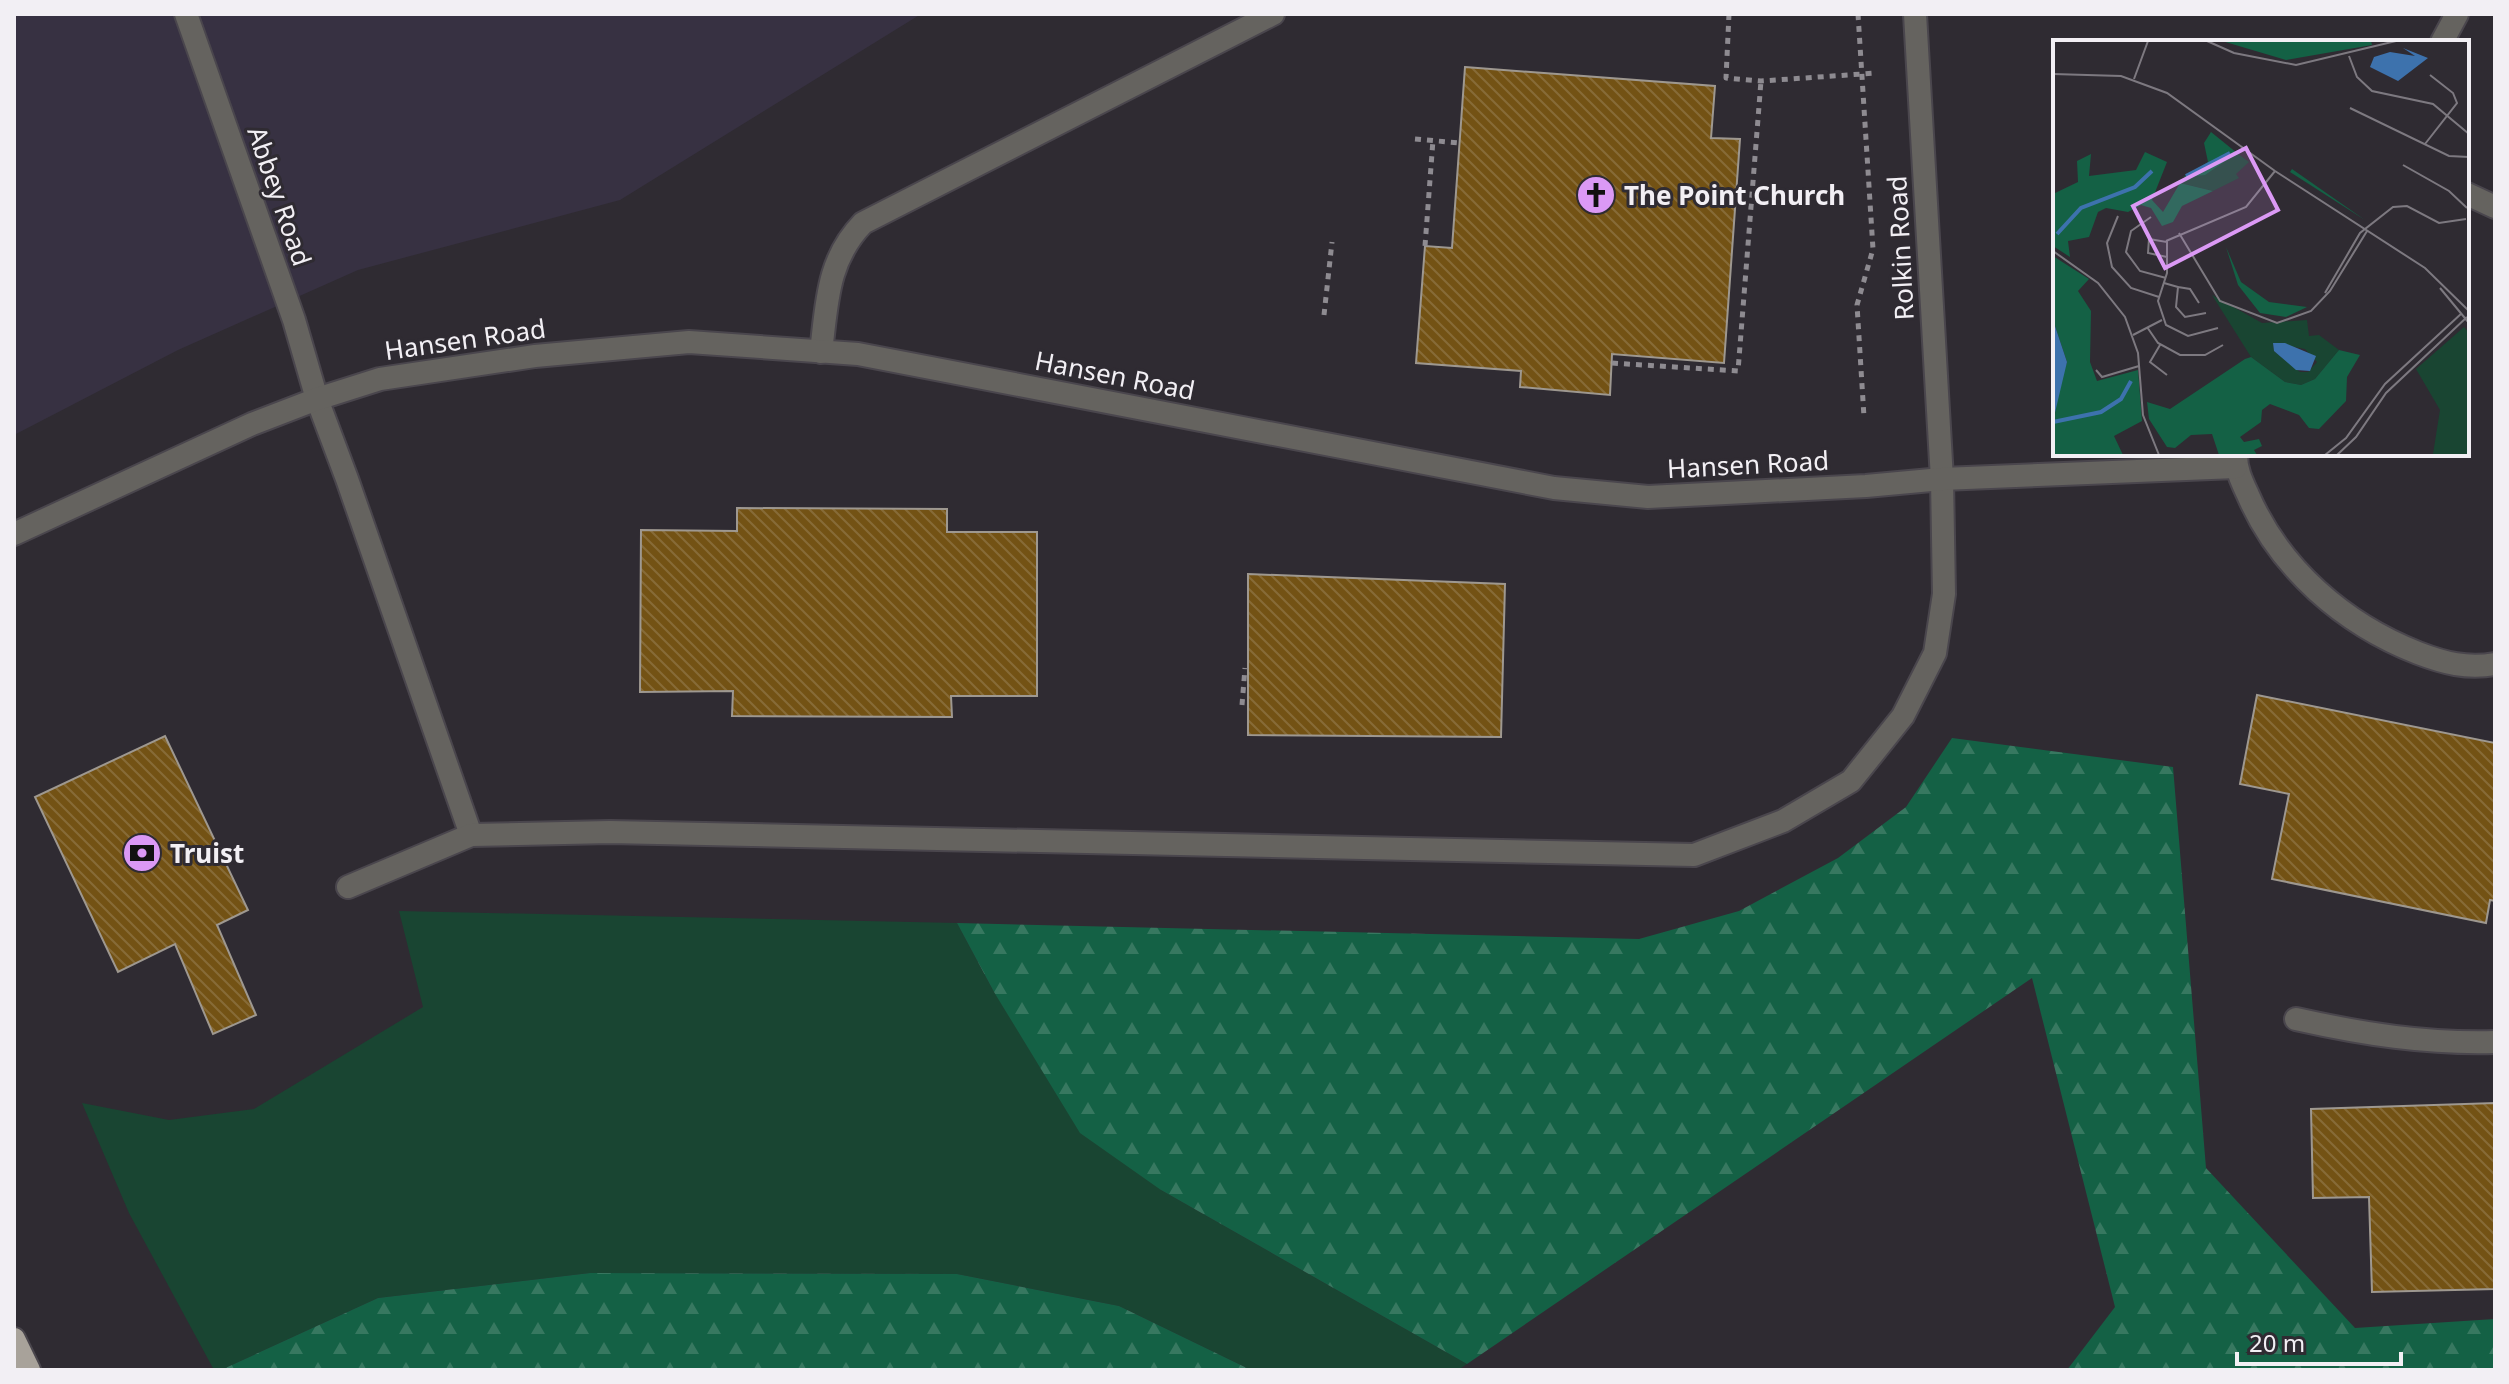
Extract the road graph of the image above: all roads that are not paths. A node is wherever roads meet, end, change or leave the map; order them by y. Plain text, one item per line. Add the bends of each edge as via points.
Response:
1 (186, 14) edge
2 (1273, 14) edge
3 (1915, 14) edge
4 (2457, 14) edge
5 (2443, 40) edge
6 (2469, 195) edge
7 (2495, 207) edge
8 (821, 352) junction
9 (317, 399) junction
10 (2236, 460) edge
11 (1942, 479) junction
12 (14, 534) edge
13 (2495, 664) edge
14 (471, 835) junction
15 (348, 887) dead end
16 (2296, 1019) dead end
17 (2495, 1042) edge
18 (14, 1339) edge
19 (29, 1370) edge

1 - 9 street, Abbey Road
2 - 8 street via 863,223 836,260
3 - 11 street, Rolkin Road
4 - 5 street
6 - 7 street
8 - 9 street, Hansen Road via 689,342 535,356 380,379
8 - 11 street, Hansen Road via 874,357 1554,488 1648,497
9 - 12 street, Hansen Road
9 - 14 street, Abbey Road
10 - 11 street, Hansen Road
10 - 13 street via 2260,521 2289,562 2344,615 2387,641 2446,664
11 - 14 street, Rolkin Road via 1944,594 1935,653 1903,716 1851,781 1783,821 1694,855 626,832
14 - 15 street
16 - 17 street via 2391,1038
18 - 19 highway

